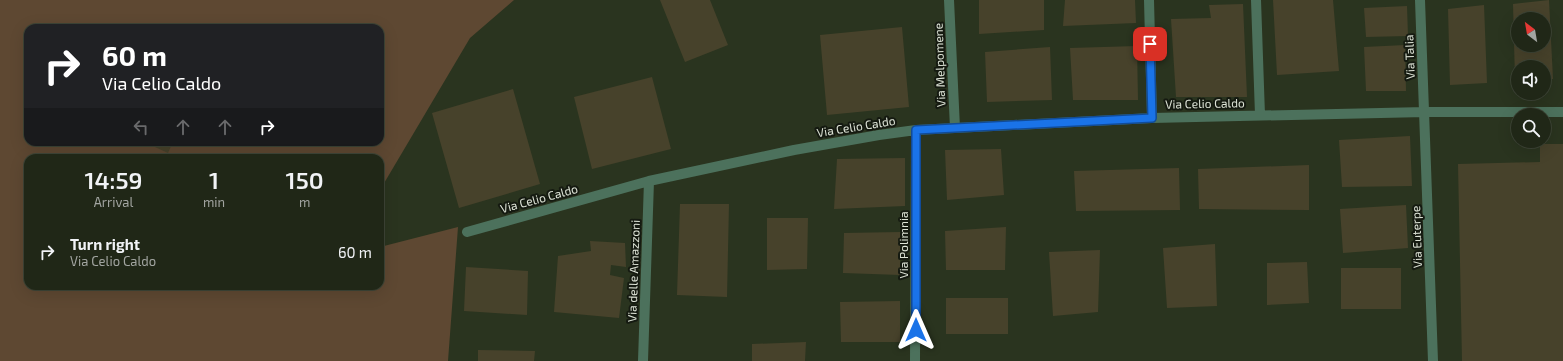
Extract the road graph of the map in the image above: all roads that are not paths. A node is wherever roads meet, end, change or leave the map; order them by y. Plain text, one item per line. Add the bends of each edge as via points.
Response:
1 (950, 0) edge
2 (1149, 0) edge
3 (1256, 0) edge
4 (1420, 0) edge
5 (1425, 112) junction
6 (1563, 112) edge
7 (1260, 115) junction
8 (1152, 118) junction
9 (955, 128) junction
10 (916, 130) junction
11 (649, 181) junction
12 (467, 232) dead end
13 (643, 361) edge
14 (915, 361) edge
15 (1434, 361) edge

1 - 9 street, Via Melpomene
2 - 8 street
3 - 7 street, Via Celio Caldo
4 - 5 street, Via Talia
5 - 6 street, Via Celio Caldo
5 - 7 street, Via Celio Caldo
5 - 15 street, Via Euterpe
7 - 8 street, Via Celio Caldo
8 - 9 street, Via Celio Caldo
9 - 10 street, Via Celio Caldo
10 - 11 street, Via Celio Caldo via 794,150
10 - 14 street, Via Polimnia
11 - 12 street, Via Celio Caldo
11 - 13 street, Via delle Amazzoni

